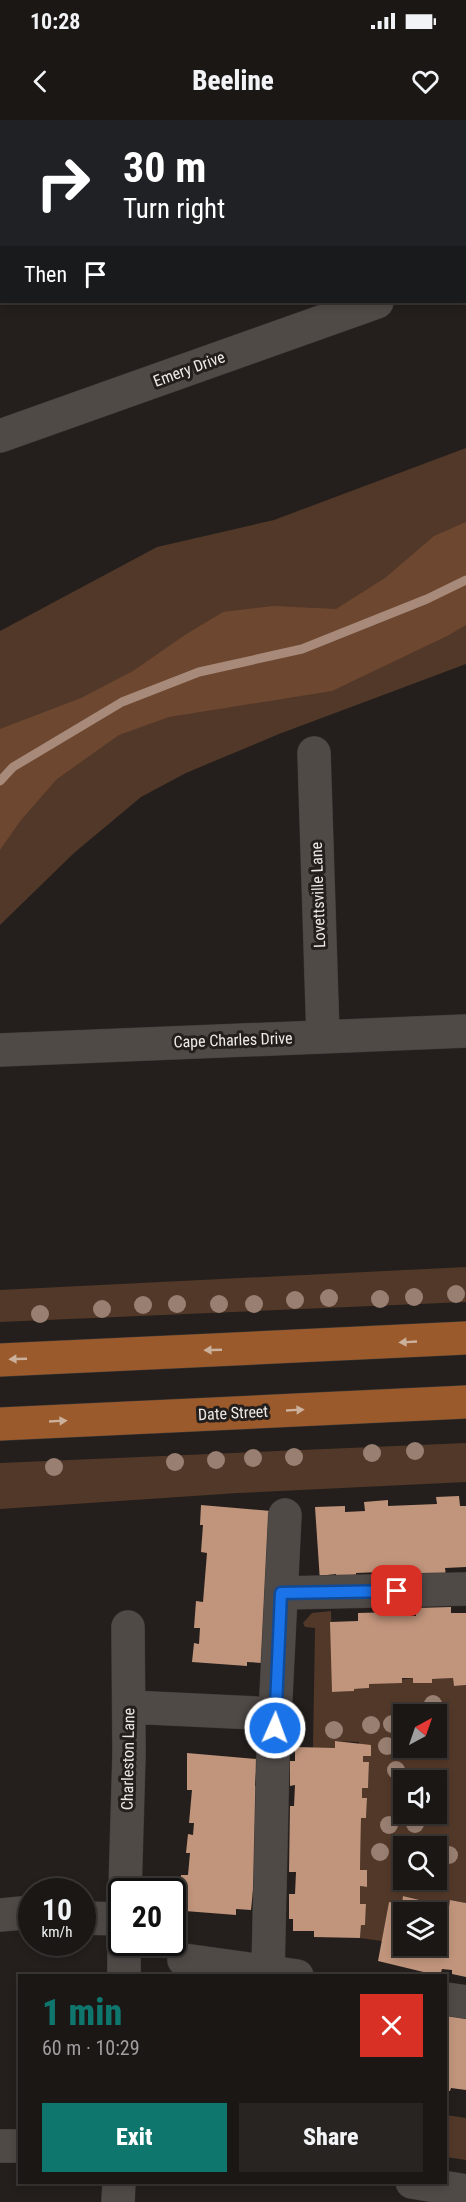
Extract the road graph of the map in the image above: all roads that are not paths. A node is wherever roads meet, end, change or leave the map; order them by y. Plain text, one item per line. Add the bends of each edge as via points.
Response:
1 (371, 303) edge
2 (309, 313) edge
3 (0, 436) edge
4 (314, 753) dead end
5 (466, 1031) edge
6 (322, 1037) junction
7 (0, 1050) edge
8 (466, 1338) edge
9 (0, 1359) edge
10 (466, 1402) edge
11 (0, 1424) edge
12 (285, 1515) dead end
13 (466, 1589) edge
14 (281, 1593) junction
15 (128, 1627) dead end
16 (129, 1707) junction
17 (275, 1714) junction
18 (125, 1878) edge
19 (18, 1913) edge
20 (0, 1915) edge
21 (124, 1956) edge
22 (184, 1960) dead end
23 (282, 1973) edge
24 (123, 1974) edge
25 (447, 1999) edge
26 (466, 2002) edge
27 (0, 2146) edge
28 (18, 2146) edge
29 (119, 2184) edge
30 (424, 2184) edge
31 (466, 2191) edge
32 (118, 2202) edge

1 - 2 street, Emery Drive
2 - 3 street, Emery Drive
4 - 6 street, Lovettsville Lane
5 - 6 street, Cape Charles Drive
6 - 7 street, Cape Charles Drive
8 -> 9 main road
11 -> 10 main road, Date Street
12 - 14 street
13 - 14 street
14 - 17 street
15 - 16 street, Charleston Lane
16 - 17 street
16 - 18 street, Charleston Lane
17 - 23 street
19 - 20 street
21 - 24 street
22 - 23 street
25 - 26 street
27 - 28 street
29 - 32 street
30 - 31 street

